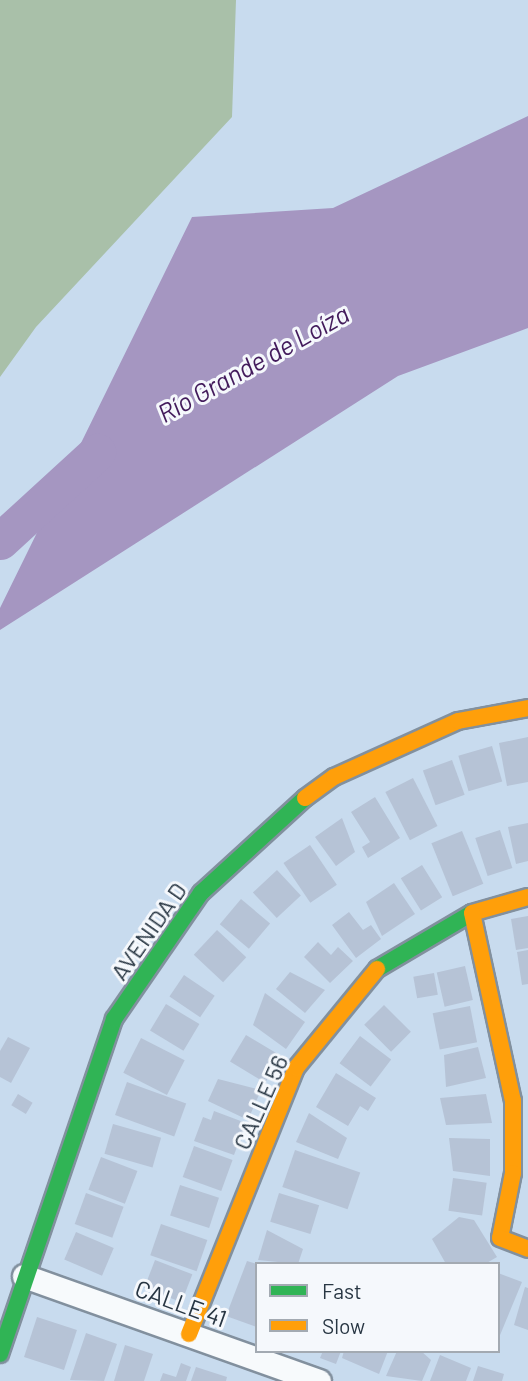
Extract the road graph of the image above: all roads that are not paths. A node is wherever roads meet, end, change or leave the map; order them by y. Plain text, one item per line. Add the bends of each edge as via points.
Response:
1 (528, 708) edge
2 (528, 897) edge
3 (472, 914) junction
4 (528, 1249) edge
5 (24, 1276) junction
6 (189, 1334) junction
7 (0, 1354) edge
8 (319, 1381) edge

1 - 5 street, AVENIDA D via 458,721 334,777 278,818 201,893 114,1020
2 - 3 street, CALLE 56
3 - 4 street via 513,1101 513,1172 500,1238
3 - 6 street, CALLE 56 via 370,973 296,1068
5 - 6 street, CALLE 41
5 - 7 street, AVENIDA D
6 - 8 street, CALLE 41

